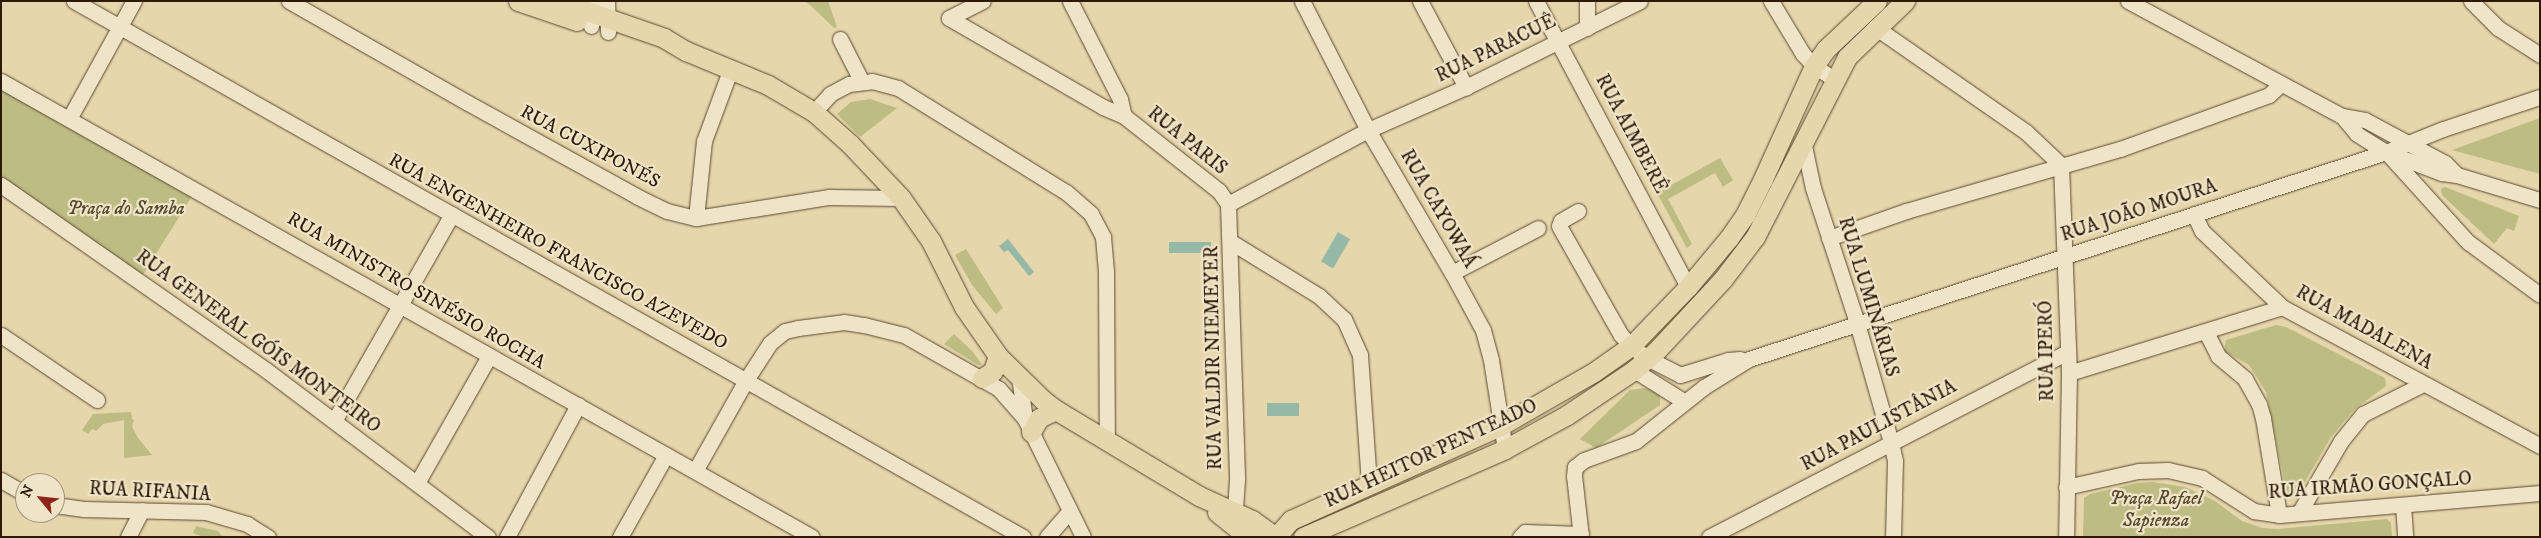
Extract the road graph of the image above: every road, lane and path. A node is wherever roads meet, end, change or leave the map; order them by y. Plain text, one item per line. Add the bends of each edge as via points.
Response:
1 (74, 1) edge
2 (134, 1) edge
3 (289, 1) edge
4 (518, 1) edge
5 (558, 1) edge
6 (983, 1) edge
7 (1070, 1) edge
8 (1302, 1) edge
9 (1420, 1) edge
10 (1536, 1) edge
11 (1587, 1) edge
12 (1640, 1) edge
13 (1771, 1) edge
14 (1877, 1) edge
15 (1905, 1) edge
16 (2128, 1) edge
17 (2471, 1) edge
18 (600, 15) edge
19 (120, 27) junction
20 (1587, 28) junction
21 (1876, 28) junction
22 (840, 39) dead end
23 (1558, 41) junction
24 (2540, 56) edge
25 (1814, 66) junction
26 (730, 68) junction
27 (1834, 80) junction
28 (1, 81) edge
29 (862, 82) junction
30 (2281, 84) junction
31 (1466, 87) junction
32 (2540, 97) edge
33 (814, 112) junction
34 (1124, 116) junction
35 (2342, 116) junction
36 (69, 118) junction
37 (2443, 129) junction
38 (1368, 130) junction
39 (1805, 137) junction
40 (2405, 142) junction
41 (1778, 148) junction
42 (2386, 152) junction
43 (2445, 163) junction
44 (2061, 165) junction
45 (2457, 175) junction
46 (1786, 176) junction
47 (2, 186) edge
48 (1813, 188) junction
49 (901, 198) junction
50 (2540, 200) edge
51 (1228, 204) junction
52 (1578, 211) dead end
53 (452, 214) junction
54 (2194, 214) junction
55 (696, 218) junction
56 (1538, 228) dead end
57 (1829, 238) junction
58 (1231, 242) junction
59 (2066, 256) junction
60 (1452, 273) junction
61 (1688, 287) junction
62 (2540, 295) edge
63 (400, 306) junction
64 (2282, 307) junction
65 (1857, 323) junction
66 (2206, 332) junction
67 (1, 335) edge
68 (1631, 346) junction
69 (2068, 352) junction
70 (489, 356) junction
71 (998, 356) junction
72 (1749, 358) junction
73 (1640, 364) junction
74 (2069, 373) junction
75 (1018, 377) junction
76 (982, 378) junction
77 (746, 380) junction
78 (2423, 384) junction
79 (97, 400) dead end
80 (1685, 402) junction
81 (578, 405) junction
82 (1056, 410) junction
83 (334, 420) junction
84 (1028, 426) junction
85 (1500, 426) junction
86 (1106, 440) junction
87 (1891, 442) junction
88 (2540, 446) edge
89 (1505, 449) junction
90 (666, 455) junction
91 (695, 471) junction
92 (1, 480) edge
93 (417, 483) junction
94 (1369, 485) junction
95 (2066, 487) junction
96 (15, 488) edge
97 (2540, 493) edge
98 (2403, 505) junction
99 (65, 506) edge
100 (142, 510) junction
101 (1070, 512) junction
102 (2299, 513) junction
103 (2279, 515) junction
104 (1231, 522) edge
105 (244, 530) edge
106 (1581, 535) edge
107 (128, 537) edge
108 (268, 537) edge
109 (488, 537) edge
110 (507, 537) edge
111 (620, 537) edge
112 (812, 537) edge
113 (1023, 537) edge
114 (1047, 537) edge
115 (1083, 537) edge
116 (1248, 537) edge
117 (1276, 537) edge
118 (1303, 537) edge
119 (1520, 537) edge
120 (1709, 537) edge
121 (1893, 537) edge
122 (2066, 537) edge
123 (2405, 537) edge

1 - 19 street, RUA ENGENHEIRO FRANCISCO AZEVEDO
2 - 19 street
3 - 55 street, RUA CUXIPONÉS via 638,197 668,211
4 - 18 main road
5 - 18 main road
6 - 34 street via 949,18
7 - 34 street, RUA PARIS via 1120,99
8 - 38 street, RUA CAYOWAÁ
9 - 31 street
10 - 23 street, RUA AIMBERÊ
11 - 20 street
12 - 20 street, RUA PARACUÊ
13 - 25 street via 1798,47
14 - 25 main road, RUA HEITOR PENTEADO via 1826,49
15 - 21 main road, RUA HEITOR PENTEADO
16 - 30 street
17 - 24 street via 2498,28
18 - 26 main road via 664,38 686,51
19 - 36 street
19 - 53 street, RUA ENGENHEIRO FRANCISCO AZEVEDO
20 - 23 street, RUA PARACUÊ
21 - 27 main road, RUA HEITOR PENTEADO via 1847,57
21 - 44 street via 2026,132
22 - 29 street
23 - 31 street, RUA PARACUÊ
23 - 61 street, RUA AIMBERÊ
25 - 27 street
25 - 39 main road via 1821,80 1806,112
25 - 41 main road, RUA HEITOR PENTEADO
26 - 33 main road via 768,85
26 - 55 street via 704,141
27 - 39 main road, RUA HEITOR PENTEADO
28 - 36 street, RUA MINISTRO SINÉSIO ROCHA
29 - 33 street via 839,88
29 - 86 street via 884,83 898,88 1066,192 1091,214 1103,237 1106,273
30 - 35 street
30 - 44 street via 2269,95 2120,149
31 - 38 street, RUA PARACUÊ
32 - 37 street, RUA JOÃO MOURA
33 - 49 main road via 850,144
34 - 51 street, RUA PARIS via 1219,191
35 - 40 street via 2365,120
35 - 42 street via 2357,134
36 - 63 street, RUA MINISTRO SINÉSIO ROCHA
37 - 40 street, RUA JOÃO MOURA
37 - 43 street via 2436,147
38 - 51 street, RUA PARACUÊ
38 - 60 street, RUA CAYOWAÁ
39 - 46 main road, RUA HEITOR PENTEADO
39 - 48 street, RUA LUMINÁRIAS
40 - 42 street, RUA JOÃO MOURA
40 - 43 street
41 - 46 main road via 1776,164
41 - 61 main road, RUA HEITOR PENTEADO via 1744,215
42 - 45 street via 2442,173
42 - 54 street, RUA JOÃO MOURA
42 - 62 street via 2468,242
43 - 45 street
44 - 57 street via 1906,211
44 - 59 street, RUA IPERÓ
45 - 50 street
46 - 48 street
46 - 73 main road, RUA HEITOR PENTEADO via 1754,237 1723,279 1684,323
47 - 83 street, RUA GENERAL GÓIS MONTEIRO
48 - 57 street, RUA LUMINÁRIAS
49 - 55 street, RUA CUXIPONÉS via 829,197
49 - 71 main road via 931,241 964,307
51 - 58 street, RUA VALDIR NIEMEYER
52 - 68 street, RUA JOÃO MOURA via 1561,221 1559,226 1616,326
53 - 63 street
53 - 77 street, RUA ENGENHEIRO FRANCISCO AZEVEDO
54 - 59 street, RUA JOÃO MOURA
54 - 64 street, RUA MADALENA via 2202,231
56 - 60 street
57 - 65 street, RUA LUMINÁRIAS
58 - 94 street via 1319,296 1344,319 1360,355
58 - 104 street, RUA VALDIR NIEMEYER via 1237,480
59 - 65 street, RUA JOÃO MOURA
59 - 69 street, RUA IPERÓ
60 - 85 street, RUA CAYOWAÁ via 1483,330
61 - 68 main road, RUA HEITOR PENTEADO
63 - 70 street, RUA MINISTRO SINÉSIO ROCHA
63 - 83 street
64 - 66 street
64 - 78 street, RUA MADALENA
65 - 72 street, RUA JOÃO MOURA
65 - 87 street, RUA LUMINÁRIAS
66 - 74 street
66 - 103 street via 2218,356 2245,379 2259,404
67 - 79 street
68 - 73 street, RUA JOÃO MOURA
68 - 85 main road, RUA HEITOR PENTEADO via 1594,372
69 - 74 street, RUA IPERÓ
69 - 87 street, RUA PAULISTÂNIA
70 - 81 street, RUA MINISTRO SINÉSIO ROCHA
70 - 93 street
71 - 75 main road
71 - 76 main road via 993,371
72 - 73 street, RUA JOÃO MOURA via 1728,360 1680,375
72 - 80 street, RUA JOÃO MOURA
73 - 80 street, RUA JOÃO MOURA
73 - 89 main road, RUA HEITOR PENTEADO via 1567,415
74 - 95 street, RUA IPERÓ
75 - 82 main road
75 - 84 street
76 - 77 street via 904,336 844,322 798,328 776,336
76 - 84 street via 1005,394
77 - 91 street
77 - 113 street, RUA ENGENHEIRO FRANCISCO AZEVEDO
78 - 88 street, RUA MADALENA
78 - 102 street via 2363,414 2341,442
80 - 106 street, RUA JOÃO MOURA via 1636,440 1584,460 1575,467
81 - 90 street, RUA MINISTRO SINÉSIO ROCHA
81 - 110 street
82 - 84 main road
82 - 86 main road
83 - 93 street, RUA GENERAL GÓIS MONTEIRO
84 - 101 street
85 - 89 street, RUA CAYOWAÁ
85 - 94 main road, RUA HEITOR PENTEADO
86 - 104 main road via 1199,496
87 - 120 street, RUA PAULISTÂNIA
87 - 121 street, RUA LUMINÁRIAS via 1895,461
89 - 118 main road, RUA HEITOR PENTEADO
90 - 91 street, RUA MINISTRO SINÉSIO ROCHA
90 - 111 street
91 - 112 street, RUA MINISTRO SINÉSIO ROCHA
92 - 96 street
93 - 109 street, RUA GENERAL GÓIS MONTEIRO
94 - 117 main road, RUA HEITOR PENTEADO via 1291,520
95 - 103 street, RUA IRMÃO GONÇALO via 2138,471 2168,470 2202,478 2254,511
95 - 122 street, RUA IPERÓ
97 - 98 street, RUA IRMÃO GONÇALO
98 - 102 street, RUA IRMÃO GONÇALO
98 - 123 street
99 - 100 street, RUA RIFANIA
100 - 105 street, RUA RIFANIA via 206,512
100 - 107 street
101 - 114 street
101 - 115 street
102 - 103 street, RUA IRMÃO GONÇALO
104 - 116 main road
104 - 117 main road
105 - 108 street, RUA RIFANIA
106 - 119 street via 1525,532

